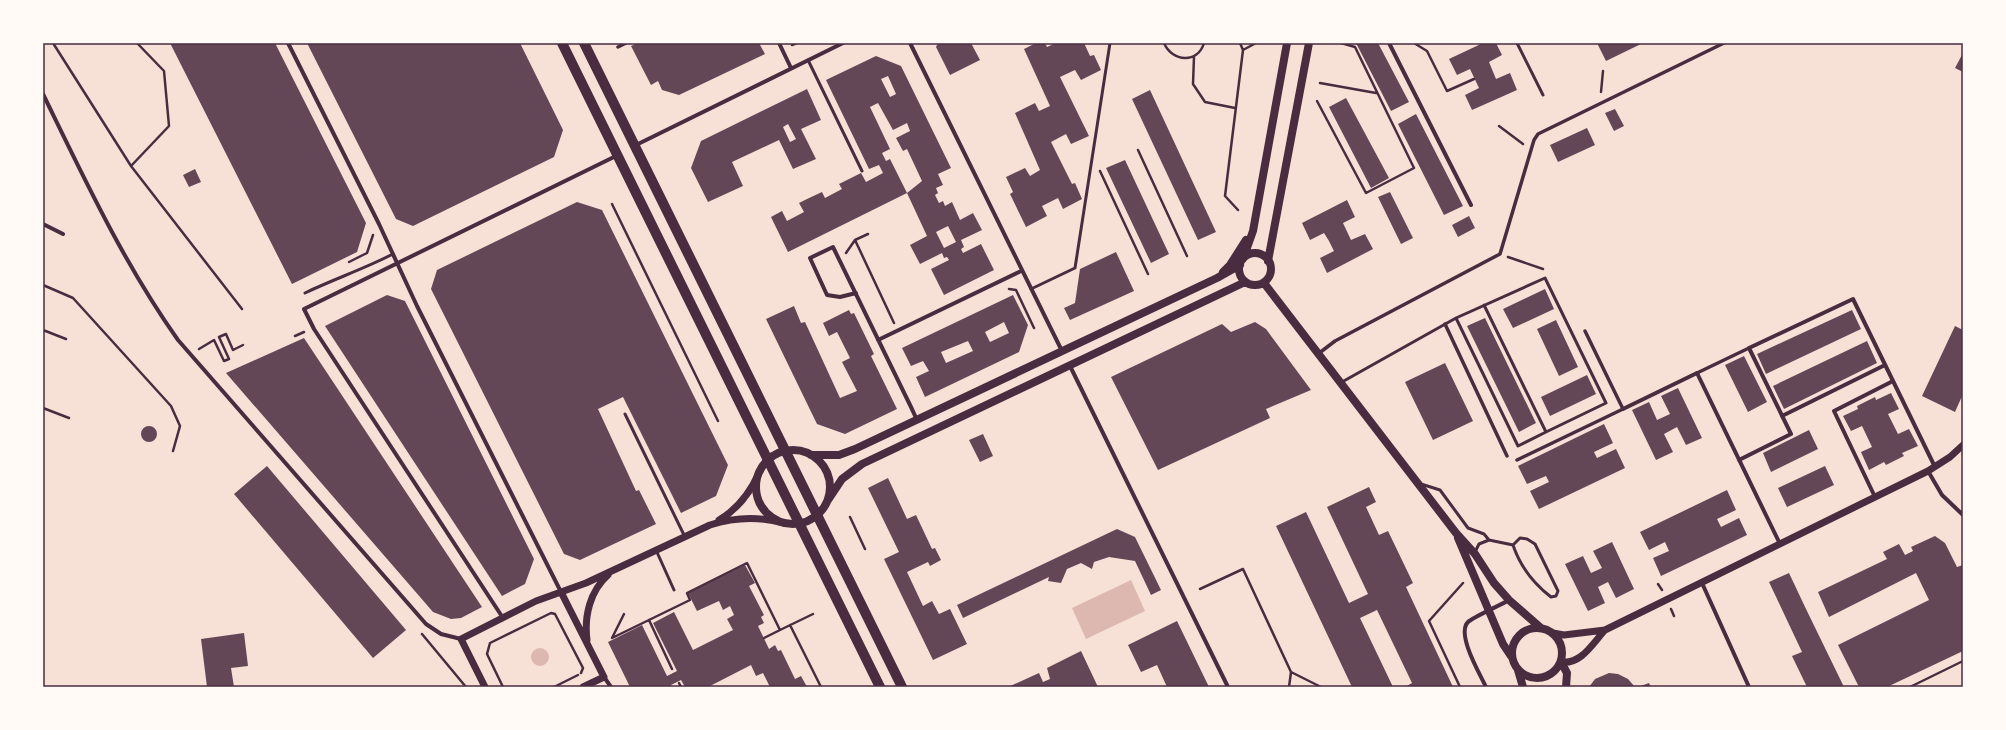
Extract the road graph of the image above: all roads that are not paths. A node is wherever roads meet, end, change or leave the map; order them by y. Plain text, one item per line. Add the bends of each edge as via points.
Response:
1 (288, 43) edge
2 (562, 43) edge
3 (584, 43) edge
4 (626, 43) edge
5 (779, 43) edge
6 (843, 43) edge
7 (910, 43) edge
8 (1110, 43) edge
9 (1287, 43) edge
10 (1309, 43) edge
11 (1389, 43) edge
12 (1517, 43) edge
13 (1724, 43) edge
14 (618, 47) dead end
15 (808, 60) junction
16 (791, 68) junction
17 (43, 94) edge
18 (1543, 95) dead end
19 (636, 145) junction
20 (618, 155) junction
21 (862, 172) dead end
22 (1471, 205) dead end
23 (43, 224) edge
24 (1253, 231) junction
25 (63, 234) dead end
26 (393, 254) junction
27 (1268, 261) junction
28 (1242, 262) junction
29 (397, 263) junction
30 (1021, 270) junction
31 (1217, 278) junction
32 (1247, 283) junction
33 (1264, 283) junction
34 (1031, 289) junction
35 (305, 293) dead end
36 (856, 293) junction
37 (1484, 305) junction
38 (1456, 318) junction
39 (1445, 324) junction
40 (1585, 331) dead end
41 (878, 340) junction
42 (1749, 348) junction
43 (1062, 351) junction
44 (1318, 354) junction
45 (1885, 365) junction
46 (1070, 366) junction
47 (1697, 374) junction
48 (1893, 381) junction
49 (1340, 383) junction
50 (1623, 409) junction
51 (625, 414) dead end
52 (1782, 416) junction
53 (917, 420) junction
54 (1546, 432) junction
55 (1963, 445) edge
56 (786, 451) junction
57 (811, 455) junction
58 (1507, 456) dead end
59 (769, 459) junction
60 (1517, 460) dead end
61 (1739, 460) junction
62 (1935, 467) junction
63 (1928, 472) junction
64 (759, 473) junction
65 (1418, 483) junction
66 (1875, 498) junction
67 (828, 500) junction
68 (818, 515) junction
69 (1963, 515) edge
70 (783, 523) junction
71 (800, 524) junction
72 (710, 525) junction
73 (1456, 533) junction
74 (685, 537) junction
75 (1490, 540) junction
76 (1780, 544) junction
77 (1513, 545) junction
78 (656, 550) junction
79 (1475, 554) junction
80 (620, 567) junction
81 (1702, 583) junction
82 (674, 590) dead end
83 (561, 592) junction
84 (1509, 600) junction
85 (1489, 611) junction
86 (503, 618) junction
87 (1541, 628) junction
88 (1605, 630) junction
89 (1553, 633) junction
90 (461, 639) junction
91 (590, 649) junction
92 (1512, 656) junction
93 (1561, 662) junction
94 (1518, 670) junction
95 (604, 677) junction
96 (485, 687) edge
97 (583, 687) edge
98 (611, 687) edge
99 (880, 687) edge
100 (902, 687) edge
101 (1228, 687) edge
102 (1486, 687) edge
103 (1522, 687) edge
104 (1566, 687) edge
105 (1748, 687) edge

1 - 26 street
2 - 20 main road
3 - 19 main road
4 - 14 street
5 - 16 street
6 - 15 street
7 - 30 street
8 - 34 lane via 1075,268
9 - 24 main road
10 - 27 main road
11 - 22 street
12 - 18 lane
13 - 44 street via 1538,134 1500,254 1335,340
15 - 16 street
15 - 21 lane
16 - 19 street
17 - 90 street via 119,244 159,313 178,340 426,624 441,634
19 - 56 main road
20 - 29 street
20 - 59 main road
23 - 25 street
24 - 28 main road
24 - 31 main road via 1230,265
26 - 29 street
26 - 35 lane
27 - 28 main road via 1256,254 1249,255
27 - 33 main road via 1271,273
28 - 31 main road
28 - 32 main road via 1240,272
29 - 83 street
29 - 86 street via 304,309 314,329
30 - 34 street
30 - 41 street
31 - 43 main road
32 - 33 main road
32 - 46 main road
33 - 44 main road
34 - 43 street
36 - 36 street via 833,247 810,258 828,295 840,298
36 - 41 street
37 - 38 lane
37 - 54 lane
37 - 54 lane via 1545,278 1606,403
38 - 39 lane
38 - 54 lane via 1518,446
39 - 49 lane
39 - 58 street
40 - 50 street
41 - 53 street
42 - 45 street via 1853,299
42 - 47 street
42 - 52 street
43 - 53 main road
44 - 49 main road
45 - 48 street
45 - 52 street
46 - 67 main road via 852,469
46 - 101 street
47 - 50 street
47 - 61 street
48 - 62 street
48 - 66 street via 1834,411
49 - 65 main road
50 - 60 street
51 - 74 lane
52 - 61 street via 1791,434
53 - 57 main road via 855,450 839,455
55 - 62 street
56 - 57 main road via 794,450
56 - 59 main road
56 - 68 main road
57 - 67 main road via 822,463 828,474 831,488
59 - 64 main road
59 - 71 main road
61 - 76 street
62 - 63 street
63 - 66 street
63 - 69 street via 1942,495
64 - 70 main road via 756,487 761,506 770,516
64 - 72 street via 743,501
65 - 73 main road
65 - 75 lane via 1440,490 1468,528 1484,534
66 - 76 street
67 - 68 main road
68 - 71 main road
68 - 100 main road
70 - 71 main road
70 - 72 street via 765,518 746,518
71 - 99 main road
72 - 74 street
73 - 79 main road
73 - 85 main road
74 - 78 street
75 - 77 lane
75 - 79 lane via 1479,544
76 - 81 street
77 - 77 lane via 1532,580 1551,597 1556,596 1558,592 1535,544 1520,538
78 - 80 street
78 - 82 lane
79 - 84 main road
80 - 83 street
80 - 91 street via 601,583 591,599 586,616
81 - 88 street
81 - 105 street
83 - 86 street via 536,601
83 - 91 street
84 - 85 street
84 - 87 main road
85 - 92 main road via 1503,644
85 - 102 street via 1468,622 1463,632
86 - 90 street
87 - 89 main road
87 - 92 main road via 1522,632 1514,643
88 - 89 street via 1564,635
88 - 93 street via 1580,658 1572,662
89 - 93 main road via 1562,646
90 - 96 street
91 - 95 street
92 - 94 main road
93 - 94 main road via 1553,673 1542,678 1529,677
93 - 104 main road via 1567,673
94 - 103 main road
95 - 97 street
95 - 98 street

